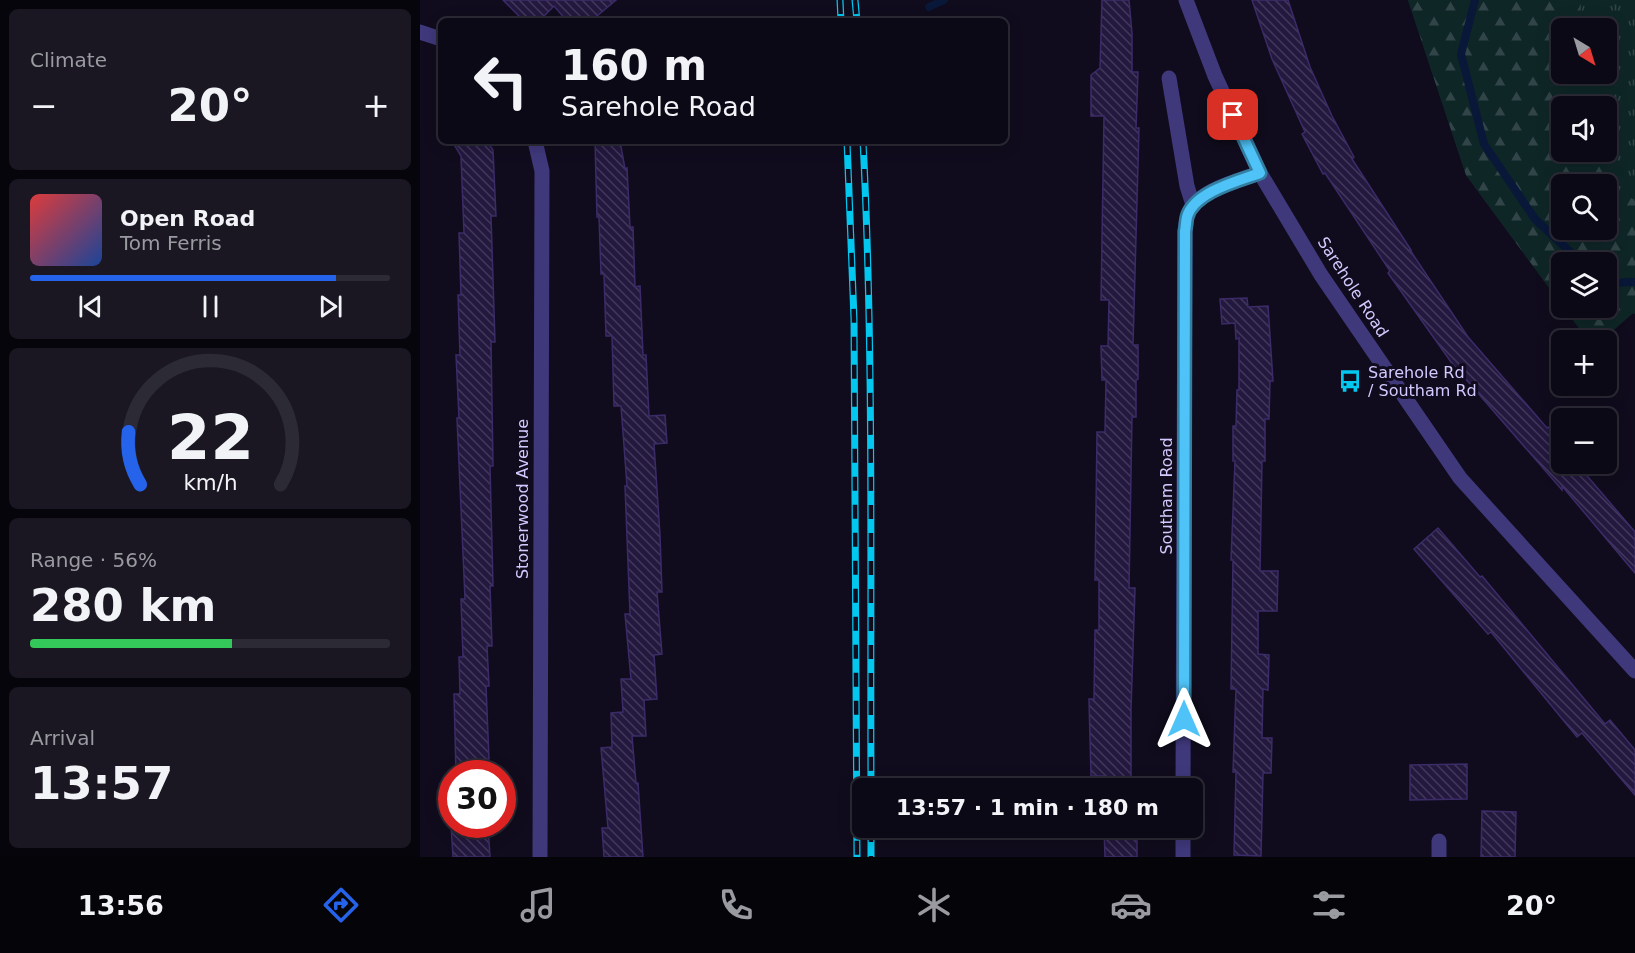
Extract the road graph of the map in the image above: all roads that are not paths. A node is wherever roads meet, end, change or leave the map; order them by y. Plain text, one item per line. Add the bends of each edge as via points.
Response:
1 (1186, 0) edge
2 (420, 32) edge
3 (438, 38) edge
4 (1169, 78) dead end
5 (536, 144) edge
6 (1260, 173) junction
7 (1193, 205) junction
8 (1635, 671) edge
9 (1184, 778) edge
10 (1183, 838) edge
11 (1439, 841) dead end
12 (540, 857) edge
13 (1183, 857) edge
14 (1439, 857) edge

1 - 6 street, Sarehole Road via 1215,76
2 - 3 street
4 - 7 street, Southam Road
5 - 12 street, Stonerwood Avenue via 542,171
6 - 7 street via 1203,195
6 - 8 street, Sarehole Road via 1321,275 1460,478
7 - 9 street, Southam Road via 1185,231
10 - 13 street
11 - 14 street

